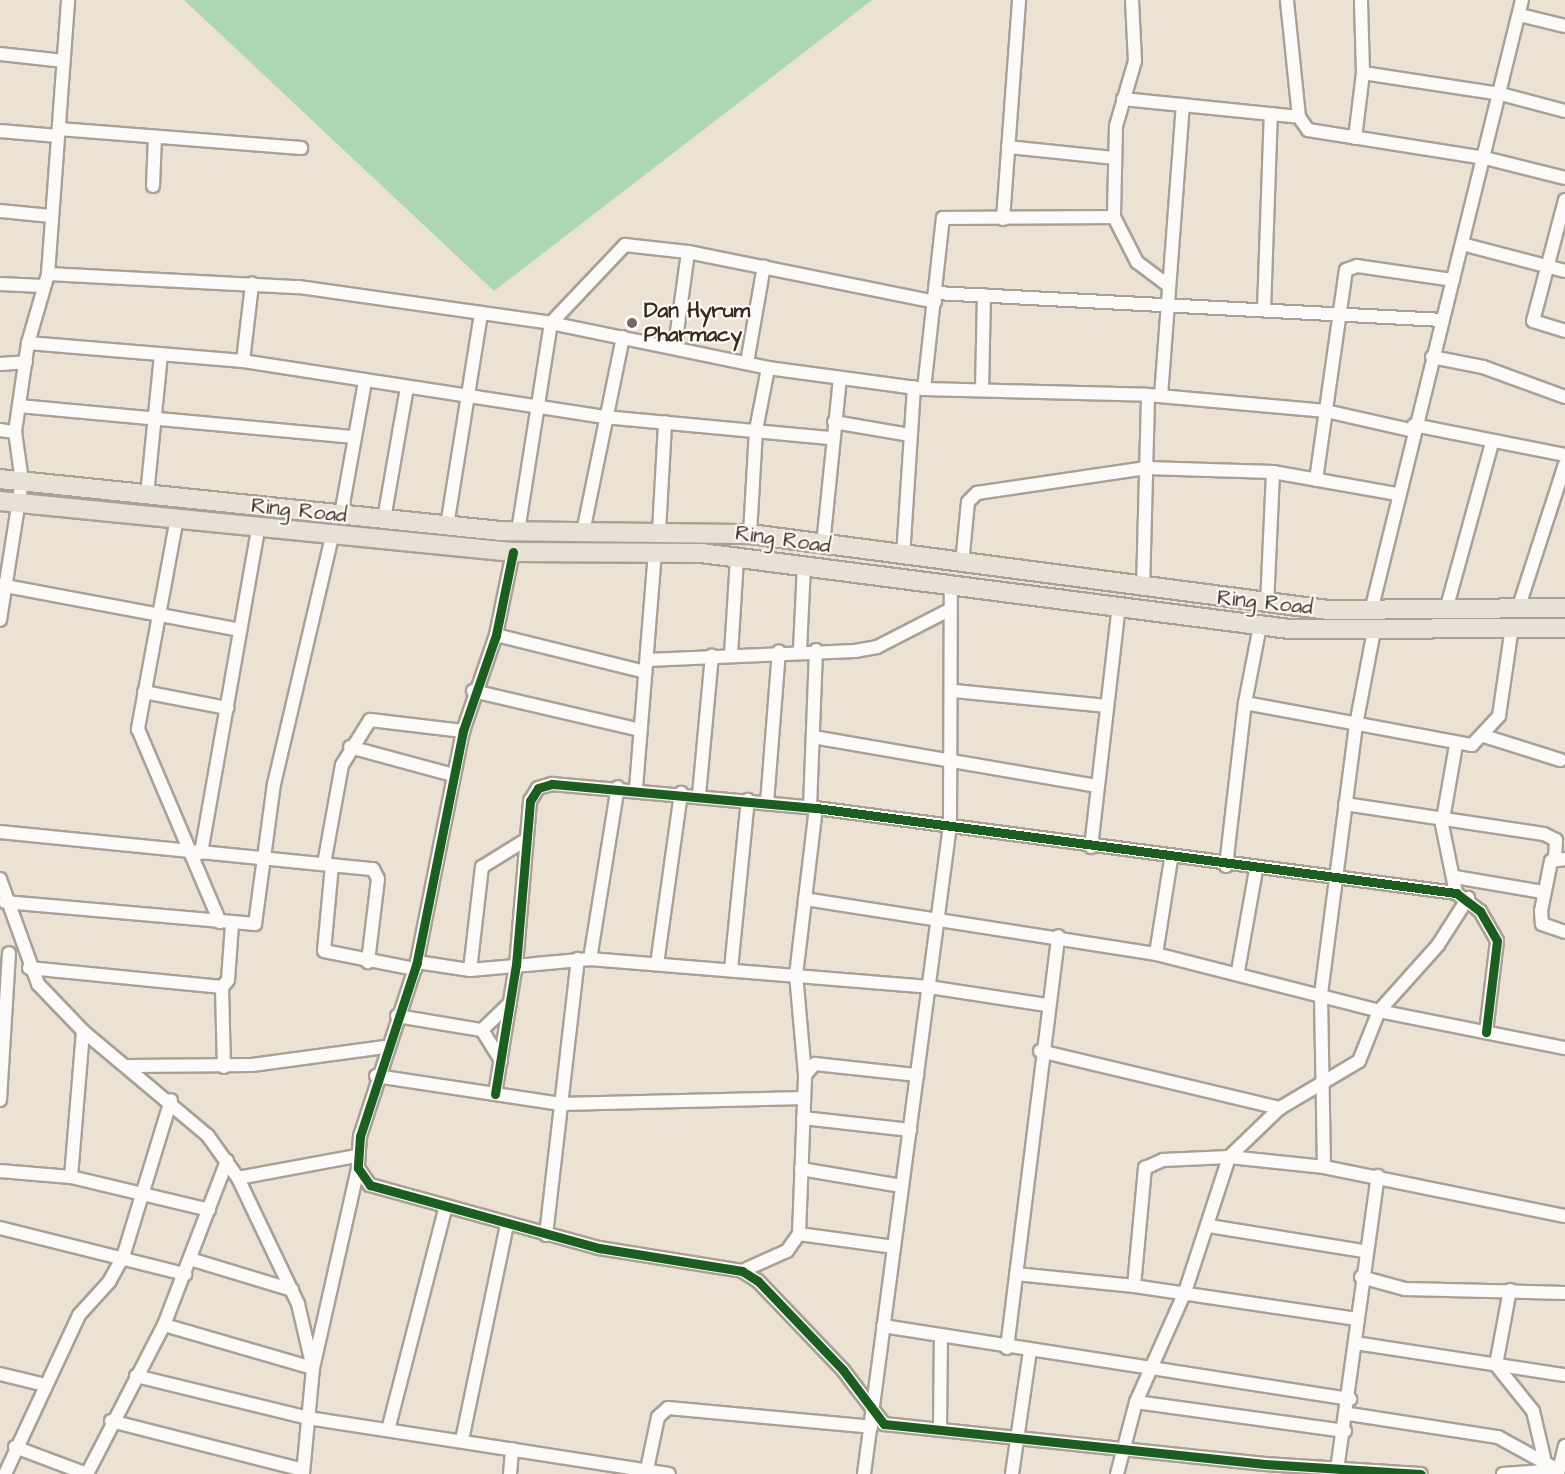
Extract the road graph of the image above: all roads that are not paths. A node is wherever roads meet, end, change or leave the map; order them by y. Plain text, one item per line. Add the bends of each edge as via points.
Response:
1 (68, 0) edge
2 (1019, 0) edge
3 (1132, 0) edge
4 (1287, 0) edge
5 (1361, 0) edge
6 (1522, 0) edge
7 (1520, 15) junction
8 (1565, 26) edge
9 (0, 54) edge
10 (63, 60) junction
11 (1363, 73) junction
12 (1501, 94) junction
13 (1124, 99) junction
14 (1183, 105) junction
15 (1565, 111) edge
16 (1271, 114) junction
17 (1299, 117) junction
18 (0, 131) edge
19 (58, 133) junction
20 (155, 137) junction
21 (1355, 138) junction
22 (1008, 147) junction
23 (301, 148) dead end
24 (1114, 158) junction
25 (1485, 158) junction
26 (1565, 178) edge
27 (153, 186) dead end
28 (1565, 200) edge
29 (0, 211) edge
30 (50, 216) junction
31 (1114, 217) junction
32 (1003, 219) junction
33 (1462, 244) junction
34 (688, 252) junction
35 (1545, 263) junction
36 (764, 266) junction
37 (1565, 271) edge
38 (45, 280) junction
39 (1453, 280) junction
40 (0, 284) edge
41 (252, 284) junction
42 (1169, 286) junction
43 (984, 295) junction
44 (935, 297) junction
45 (1168, 304) junction
46 (1264, 310) junction
47 (481, 313) junction
48 (1341, 314) junction
49 (1442, 320) junction
50 (551, 323) junction
51 (1565, 331) edge
52 (623, 337) junction
53 (28, 343) junction
54 (675, 346) junction
55 (161, 355) junction
56 (1432, 357) junction
57 (243, 361) junction
58 (26, 363) junction
59 (747, 363) junction
60 (0, 364) edge
61 (768, 368) junction
62 (840, 378) junction
63 (365, 381) junction
64 (407, 387) junction
65 (919, 388) junction
66 (982, 390) junction
67 (1148, 395) junction
68 (468, 396) junction
69 (1161, 396) junction
70 (1565, 398) edge
71 (20, 406) junction
72 (540, 408) junction
73 (1326, 411) junction
74 (604, 417) junction
75 (154, 418) junction
76 (834, 422) junction
77 (665, 423) junction
78 (1414, 428) junction
79 (0, 430) edge
80 (756, 430) junction
81 (15, 432) junction
82 (909, 435) junction
83 (355, 437) junction
84 (832, 438) junction
85 (1492, 443) junction
86 (1565, 455) edge
87 (1565, 464) edge
88 (1146, 468) junction
89 (1273, 472) junction
90 (0, 479) edge
91 (1316, 480) junction
92 (22, 481) junction
93 (1396, 494) junction
94 (147, 495) junction
95 (0, 501) edge
96 (19, 503) junction
97 (341, 515) junction
98 (177, 518) junction
99 (384, 519) junction
100 (259, 525) junction
101 (447, 526) junction
102 (518, 531) junction
103 (659, 531) junction
104 (583, 532) junction
105 (333, 533) junction
106 (750, 534) junction
107 (823, 545) junction
108 (513, 552) junction
109 (655, 553) junction
110 (903, 557) junction
111 (737, 558) junction
112 (962, 564) junction
113 (804, 566) junction
114 (3, 585) edge
115 (951, 585) junction
116 (1143, 589) junction
117 (1267, 605) junction
118 (1119, 606) junction
119 (1565, 608) edge
120 (1518, 609) junction
121 (950, 610) junction
122 (1446, 610) junction
123 (160, 611) junction
124 (1371, 611) junction
125 (0, 620) edge
126 (1260, 626) junction
127 (1512, 627) junction
128 (1565, 628) edge
129 (240, 630) junction
130 (1374, 631) junction
131 (496, 635) junction
132 (800, 650) junction
133 (816, 650) junction
134 (779, 651) junction
135 (731, 654) junction
136 (712, 656) junction
137 (647, 666) junction
138 (473, 691) junction
139 (144, 692) junction
140 (954, 692) junction
141 (1245, 703) junction
142 (1107, 706) junction
143 (227, 708) junction
144 (1356, 725) junction
145 (641, 730) junction
146 (463, 731) junction
147 (1484, 736) junction
148 (813, 737) junction
149 (1456, 745) junction
150 (350, 747) junction
151 (952, 758) junction
152 (1560, 760) dead end
153 (453, 775) junction
154 (1098, 786) junction
155 (618, 787) junction
156 (636, 788) junction
157 (681, 793) junction
158 (699, 795) junction
159 (748, 800) junction
160 (767, 803) junction
161 (1345, 804) junction
162 (813, 808) junction
163 (1443, 820) junction
164 (950, 825) junction
165 (0, 832) edge
166 (527, 840) junction
167 (1091, 847) junction
168 (188, 851) junction
169 (201, 853) junction
170 (262, 858) junction
171 (1171, 859) junction
172 (1560, 859) edge
173 (328, 865) junction
174 (1226, 867) junction
175 (1256, 870) junction
176 (1455, 877) junction
177 (1334, 878) junction
178 (0, 879) edge
179 (1543, 892) junction
180 (1456, 893) junction
181 (1468, 898) junction
182 (805, 900) junction
183 (5, 902) junction
184 (937, 921) junction
185 (226, 923) junction
186 (1565, 932) edge
187 (1058, 936) junction
188 (10, 952) edge
189 (1156, 954) junction
190 (584, 959) junction
191 (368, 962) junction
192 (657, 964) junction
193 (516, 965) junction
194 (416, 966) junction
195 (29, 968) junction
196 (731, 969) junction
197 (470, 970) junction
198 (1238, 971) junction
199 (796, 975) junction
200 (222, 987) junction
201 (929, 987) junction
202 (1321, 994) junction
203 (510, 1003) junction
204 (1046, 1005) junction
205 (1379, 1011) junction
206 (397, 1016) junction
207 (482, 1030) junction
208 (83, 1031) junction
209 (1486, 1032) junction
210 (385, 1047) junction
211 (1565, 1048) edge
212 (1, 1049) edge
213 (1040, 1051) junction
214 (501, 1059) junction
215 (129, 1066) junction
216 (224, 1067) junction
217 (805, 1075) junction
218 (917, 1075) junction
219 (376, 1076) junction
220 (1324, 1084) junction
221 (495, 1094) junction
222 (804, 1098) junction
223 (0, 1100) edge
224 (171, 1100) junction
225 (561, 1104) junction
226 (1280, 1108) junction
227 (803, 1118) junction
228 (910, 1130) junction
229 (1229, 1157) junction
230 (226, 1161) junction
231 (358, 1162) junction
232 (1324, 1167) junction
233 (801, 1169) junction
234 (0, 1171) edge
235 (1378, 1176) junction
236 (71, 1177) junction
237 (238, 1178) junction
238 (902, 1186) junction
239 (145, 1195) junction
240 (446, 1206) junction
241 (208, 1210) junction
242 (1565, 1216) edge
243 (507, 1224) junction
244 (1209, 1226) junction
245 (0, 1228) edge
246 (799, 1234) junction
247 (546, 1235) junction
248 (894, 1247) junction
249 (1364, 1251) junction
250 (123, 1257) junction
251 (190, 1259) junction
252 (742, 1271) junction
253 (185, 1274) junction
254 (1016, 1274) junction
255 (1361, 1277) junction
256 (1134, 1286) junction
257 (292, 1290) junction
258 (1510, 1290) junction
259 (1185, 1292) junction
260 (1565, 1293) edge
261 (1357, 1319) junction
262 (164, 1325) junction
263 (883, 1326) junction
264 (941, 1336) junction
265 (1355, 1343) junction
266 (1008, 1348) junction
267 (1029, 1352) junction
268 (1496, 1365) junction
269 (314, 1368) junction
270 (1153, 1369) junction
271 (0, 1374) edge
272 (1565, 1375) edge
273 (136, 1376) junction
274 (45, 1385) junction
275 (1350, 1399) junction
276 (1136, 1402) junction
277 (874, 1407) junction
278 (1349, 1414) junction
279 (308, 1419) junction
280 (111, 1421) junction
281 (871, 1427) junction
282 (940, 1428) junction
283 (388, 1430) junction
284 (1345, 1431) junction
285 (1016, 1434) junction
286 (462, 1440) junction
287 (1565, 1446) edge
288 (15, 1447) junction
289 (1123, 1447) junction
290 (512, 1449) junction
291 (1544, 1458) junction
292 (1337, 1470) junction
293 (303, 1472) edge
294 (1558, 1472) edge
295 (645, 1473) edge
296 (5, 1474) edge
297 (87, 1474) edge
298 (510, 1474) edge
299 (669, 1474) edge
300 (864, 1474) edge
301 (1012, 1474) edge
302 (1117, 1474) edge
303 (1421, 1474) edge
304 (1503, 1474) edge

1 - 10 street
2 - 22 street
3 - 13 street via 1135,61
4 - 17 street
5 - 11 street
6 - 7 street
7 - 8 street
7 - 12 street
9 - 10 street
10 - 19 street
11 - 12 street
11 - 21 street
12 - 15 street
12 - 25 street
13 - 14 street
13 - 24 street
14 - 16 street
14 - 42 street
16 - 17 street
16 - 46 street
17 - 21 street via 1305,129
18 - 19 street
19 - 20 street
19 - 30 street
20 - 23 street
20 - 27 street
21 - 25 street
22 - 24 street
22 - 32 street
24 - 31 street
25 - 26 street
25 - 33 street
28 - 35 street
29 - 30 street
30 - 38 street
31 - 32 street
31 - 42 street via 1137,262
32 - 44 street via 943,218
33 - 35 street
33 - 39 street
34 - 36 street
34 - 50 street via 625,245
34 - 54 street
35 - 37 street
35 - 51 street via 1533,321
36 - 44 street
36 - 59 street
38 - 40 street
38 - 41 street
38 - 53 street
39 - 48 street via 1358,266 1346,270
39 - 49 street
41 - 47 street
41 - 57 street
42 - 45 street
43 - 44 street
43 - 45 street
43 - 66 street
44 - 65 street
45 - 46 street
45 - 69 street
46 - 48 street
47 - 50 street
47 - 68 street
48 - 49 street
48 - 73 street
49 - 56 street
50 - 52 street
50 - 72 street
52 - 54 street
52 - 74 street
53 - 55 street
53 - 58 street
54 - 59 street
55 - 57 street
55 - 75 street
56 - 70 street via 1483,367
56 - 78 street
57 - 63 street
58 - 60 street
58 - 71 street
59 - 61 street
61 - 62 street
61 - 80 street
62 - 65 street
62 - 76 street
63 - 64 street
63 - 83 street
64 - 68 street
64 - 99 street
65 - 66 street
65 - 82 street
66 - 67 street
67 - 69 street
67 - 88 street
68 - 72 street
68 - 101 street
69 - 73 street
71 - 75 street
71 - 81 street
72 - 74 street
72 - 102 street
73 - 78 street
73 - 91 street
74 - 77 street
74 - 104 street
75 - 83 street
75 - 94 street
76 - 82 street
76 - 84 street
77 - 80 street
77 - 103 street
78 - 85 street
78 - 93 street
79 - 81 street
80 - 84 street
80 - 106 street
81 - 92 street
82 - 110 street
83 - 97 street
84 - 107 street
85 - 86 street
85 - 122 street
87 - 120 street
88 - 89 street
88 - 112 street via 971,496
88 - 116 street
89 - 91 street
89 - 117 street
90 - 92 main road, Ring Road
91 - 93 street
92 - 94 main road, Ring Road
92 - 96 street
93 - 124 street
94 - 97 main road, Ring Road
95 - 96 main road, Ring Road
96 - 98 main road, Ring Road
96 - 114 street
97 - 99 main road, Ring Road
98 - 100 main road, Ring Road
98 - 123 street
99 - 101 main road, Ring Road
100 - 105 main road, Ring Road
100 - 129 street
101 - 102 main road, Ring Road
102 - 104 main road, Ring Road
103 - 104 main road, Ring Road
103 - 106 main road, Ring Road
105 - 108 main road, Ring Road
105 - 170 street
106 - 107 main road, Ring Road
107 - 110 main road, Ring Road
108 - 109 main road, Ring Road
108 - 131 street
109 - 111 main road, Ring Road
109 - 137 street
110 - 112 main road, Ring Road
111 - 113 main road, Ring Road
111 - 135 street
112 - 116 main road, Ring Road
113 - 115 main road, Ring Road
113 - 132 street
114 - 123 street
114 - 125 street
115 - 118 main road, Ring Road
115 - 121 street
116 - 117 main road, Ring Road
117 - 124 main road, Ring Road
118 - 126 main road, Ring Road
118 - 142 street
119 - 120 main road, Ring Road
120 - 122 main road, Ring Road
121 - 133 street via 877,647
121 - 140 street
122 - 124 main road, Ring Road
123 - 129 street
123 - 139 street
126 - 130 main road, Ring Road
126 - 141 street
127 - 128 main road, Ring Road
127 - 130 main road, Ring Road
127 - 147 street via 1499,716
129 - 143 street
130 - 144 street
131 - 137 street
131 - 138 street
132 - 133 street
132 - 134 street
133 - 148 street
134 - 135 street
134 - 160 street
135 - 136 street
136 - 137 street
136 - 158 street
137 - 145 street
138 - 145 street
138 - 146 street
139 - 143 street
139 - 168 street via 141,747
140 - 142 street
140 - 151 street
141 - 144 street
141 - 174 street
142 - 154 street
143 - 169 street
144 - 149 street
144 - 161 street
145 - 156 street
146 - 150 street via 379,717 370,720
146 - 153 street
147 - 149 street via 1472,745
147 - 152 street
148 - 151 street
148 - 162 street
149 - 163 street
150 - 153 street
150 - 173 street via 329,817
151 - 154 street
151 - 164 street
153 - 194 street
154 - 167 street
155 - 156 street
155 - 166 street via 538,788 530,801
155 - 190 street
156 - 157 street
157 - 158 street
157 - 192 street
158 - 159 street
159 - 160 street
159 - 196 street
160 - 162 street
161 - 163 street
161 - 177 street
162 - 164 street
162 - 182 street
163 - 172 street via 1544,834 1556,840
163 - 176 street
164 - 167 street
164 - 184 street
165 - 168 street
166 - 193 street
166 - 197 street via 482,867
167 - 171 street
168 - 169 street
168 - 185 street
169 - 170 street
170 - 173 street
170 - 185 street via 259,917 255,924
171 - 174 street
171 - 189 street
172 - 179 street
173 - 191 street via 324,951
173 - 191 street via 377,874
174 - 175 street
175 - 177 street
175 - 198 street
176 - 179 street
176 - 180 street
177 - 180 street
177 - 202 street
178 - 183 street
179 - 186 street via 1542,924
180 - 181 street
181 - 205 street via 1438,945
181 - 209 street via 1497,941
182 - 184 street
182 - 199 street
183 - 185 street
183 - 188 street
184 - 187 street
184 - 201 street
185 - 200 street via 228,980
187 - 189 street
187 - 204 street
188 - 195 street
188 - 212 street
189 - 198 street
190 - 192 street
190 - 193 street
190 - 225 street
191 - 194 street
192 - 196 street
193 - 197 street
193 - 203 street
194 - 197 street
194 - 206 street
195 - 200 street
195 - 208 street
196 - 199 street
198 - 202 street
199 - 201 street
199 - 217 street
200 - 216 street
201 - 204 street
201 - 218 street
202 - 205 street
202 - 220 street
203 - 207 street
203 - 214 street
204 - 213 street
205 - 209 street
205 - 220 street via 1359,1061
206 - 207 street
206 - 210 street
207 - 214 street
208 - 215 street
208 - 236 street
209 - 211 street
210 - 216 street
210 - 219 street
212 - 223 street
213 - 226 street
213 - 254 street
214 - 221 street
215 - 216 street
215 - 224 street
217 - 218 street via 815,1064
217 - 222 street
218 - 228 street
219 - 221 street
219 - 231 street
220 - 226 street
220 - 232 street
221 - 225 street
222 - 225 street
222 - 227 street
224 - 230 street
224 - 239 street
225 - 247 street
226 - 229 street
227 - 228 street
227 - 233 street
228 - 238 street
229 - 232 street
229 - 244 street
229 - 256 street via 1163,1160 1145,1168
230 - 237 street
230 - 241 street
231 - 237 street
231 - 240 street via 370,1185
231 - 269 street
232 - 235 street
233 - 238 street
233 - 246 street
234 - 236 street
235 - 242 street
235 - 249 street
236 - 239 street
237 - 257 street
238 - 248 street
239 - 241 street
239 - 250 street
240 - 243 street
240 - 283 street
241 - 251 street
243 - 247 street
243 - 286 street
244 - 249 street
244 - 259 street
245 - 250 street
246 - 248 street
246 - 252 street via 787,1251
247 - 252 street
248 - 263 street
249 - 255 street
250 - 253 street
250 - 274 street via 109,1282 79,1315
251 - 253 street
251 - 257 street
252 - 277 street via 775,1298
253 - 262 street
254 - 256 street
254 - 266 street
255 - 258 street via 1405,1289
255 - 261 street
256 - 259 street
257 - 269 street
258 - 260 street
258 - 268 street
259 - 261 street
259 - 270 street
261 - 265 street
262 - 269 street
262 - 273 street
263 - 264 street
263 - 277 street
264 - 266 street
264 - 282 street
265 - 268 street
265 - 275 street
266 - 267 street
267 - 270 street
267 - 285 street
268 - 272 street
268 - 291 street via 1533,1411
269 - 279 street
270 - 275 street
270 - 276 street
271 - 274 street
273 - 279 street
273 - 280 street
274 - 288 street
275 - 278 street
276 - 284 street
276 - 289 street
277 - 281 street
277 - 282 street via 884,1424
278 - 284 street
278 - 291 street via 1498,1437
279 - 283 street
279 - 293 street
280 - 293 street
280 - 297 street
281 - 295 street via 668,1408 658,1417
281 - 300 street
282 - 285 street
283 - 286 street
284 - 292 street
285 - 289 street
285 - 301 street
286 - 290 street
287 - 294 street
288 - 296 street
288 - 297 street
289 - 292 street
289 - 302 street
290 - 295 street
290 - 298 street
291 - 294 street
292 - 303 street
294 - 304 street
295 - 299 street

